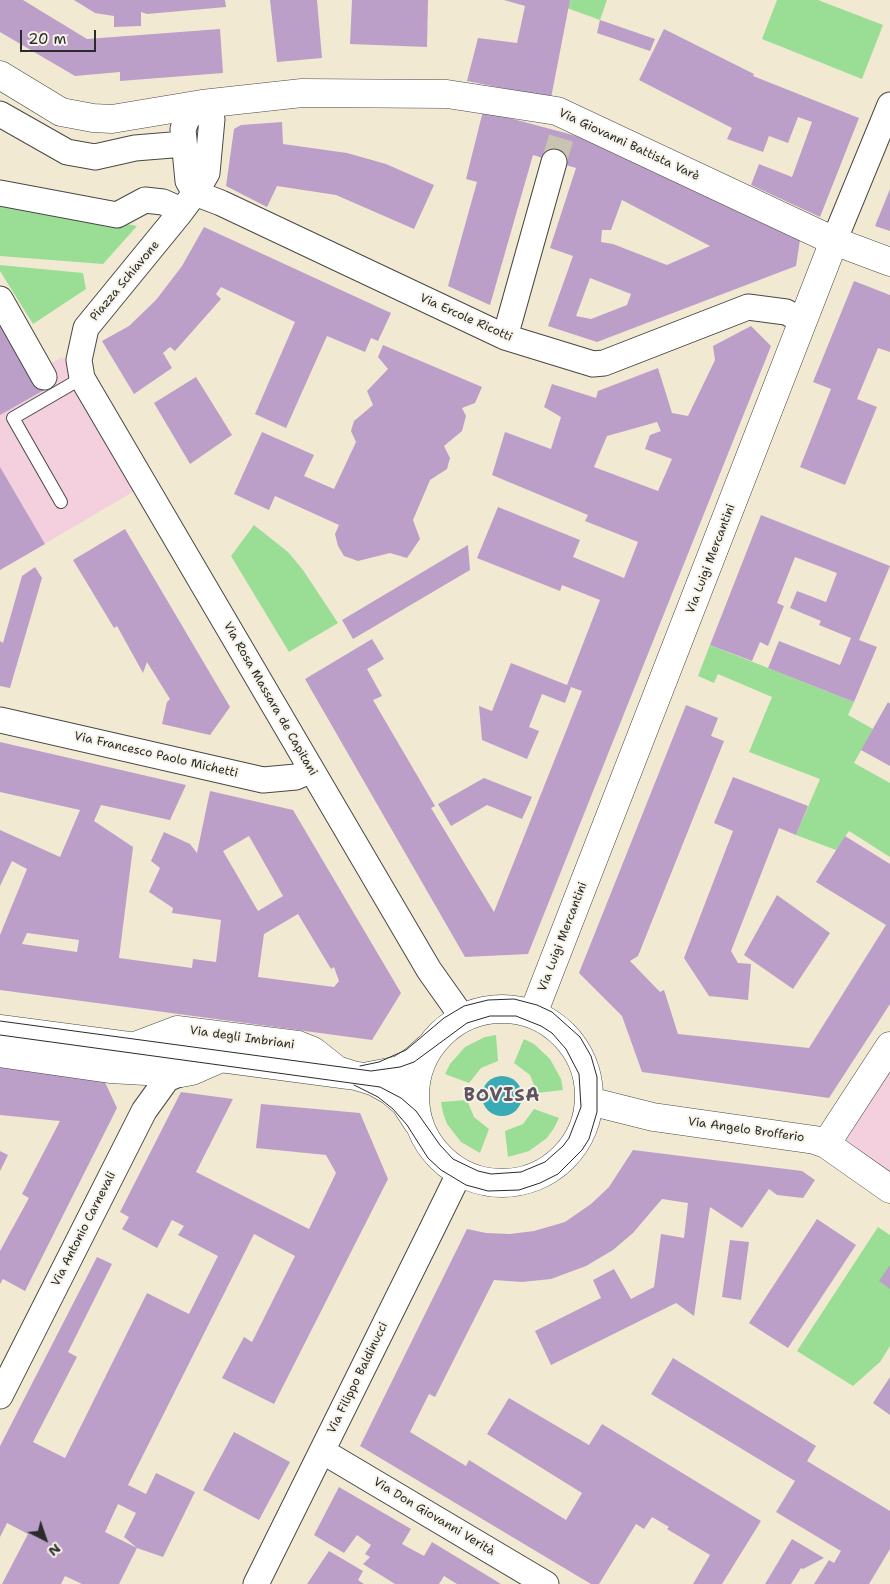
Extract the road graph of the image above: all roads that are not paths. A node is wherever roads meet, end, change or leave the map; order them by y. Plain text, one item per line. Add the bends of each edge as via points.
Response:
1 (0, 76) edge
2 (202, 104) junction
3 (890, 105) edge
4 (0, 114) edge
5 (184, 144) junction
6 (554, 162) tunnel mouth
7 (195, 193) junction
8 (0, 194) edge
9 (172, 206) dead end
10 (834, 241) junction
11 (890, 262) edge
12 (0, 299) edge
13 (803, 321) junction
14 (505, 337) junction
15 (44, 377) dead end
16 (82, 378) junction
17 (61, 502) dead end
18 (0, 720) edge
19 (311, 770) junction
20 (533, 1014) junction
21 (463, 1018) junction
22 (0, 1029) edge
23 (438, 1037) junction
24 (127, 1046) junction
25 (890, 1046) edge
26 (0, 1053) edge
27 (229, 1060) junction
28 (181, 1073) junction
29 (352, 1076) junction
30 (589, 1101) junction
31 (424, 1136) junction
32 (826, 1144) junction
33 (456, 1171) junction
34 (890, 1189) edge
35 (0, 1396) edge
36 (322, 1451) junction
37 (256, 1584) edge
38 (546, 1584) edge

1 - 2 street via 61,112 76,117 112,119
2 - 5 street via 187,119 183,129
2 - 7 street, Piazza Schiavone via 212,119 210,158 207,173
2 - 10 street, Via Giovanni Battista Varè via 302,94 447,94 565,123
3 - 10 street, Via Luigi Mercantini
4 - 5 street via 67,152 95,157 136,148
5 - 7 street via 188,181
6 - 14 street
7 - 14 street, Via Ercole Ricotti
7 - 16 street, Piazza Schiavone via 86,328 79,360
8 - 9 street via 117,215 145,200
10 - 11 street, Via Giovanni Battista Varè
10 - 13 street, Via Luigi Mercantini
12 - 15 street
13 - 14 street, Via Ercole Ricotti via 786,312 748,308 604,363 593,364
13 - 20 street, Via Luigi Mercantini
16 - 17 lane via 13,418
16 - 19 street, Via Rosa Massara de Capitani
18 - 19 street, Via Francesco Paolo Michetti via 263,780 296,777
19 - 21 street, Via Rosa Massara de Capitani via 429,970
20 - 21 street via 494,1009
20 - 30 street via 561,1031 571,1043 586,1071
21 - 23 street
22 - 24 street, Via degli Imbriani
23 - 29 street, Via degli Imbriani via 416,1060 400,1070 375,1076
23 - 31 street via 422,1059 415,1084 415,1105
24 - 27 street, Via degli Imbriani
24 - 29 street, Via degli Imbriani via 142,1045 177,1030 244,1038 306,1047 337,1070
25 - 32 street
26 - 28 street, Via degli Imbriani via 110,1069
27 - 28 street, Via degli Imbriani via 212,1061
27 - 29 street, Via degli Imbriani
28 - 35 street, Via Antonio Carnevali via 167,1079 144,1111
29 - 31 street, Via degli Imbriani via 374,1082 397,1095 409,1108
30 - 32 street, Via Angelo Brofferio via 653,1116
30 - 33 street via 576,1142 566,1155 541,1175 497,1184
31 - 33 street via 443,1161
32 - 34 street, Via Angelo Brofferio
33 - 36 street, Via Filippo Baldinucci via 456,1180
36 - 37 street, Via Filippo Baldinucci
36 - 38 street, Via Don Giovanni Verità

